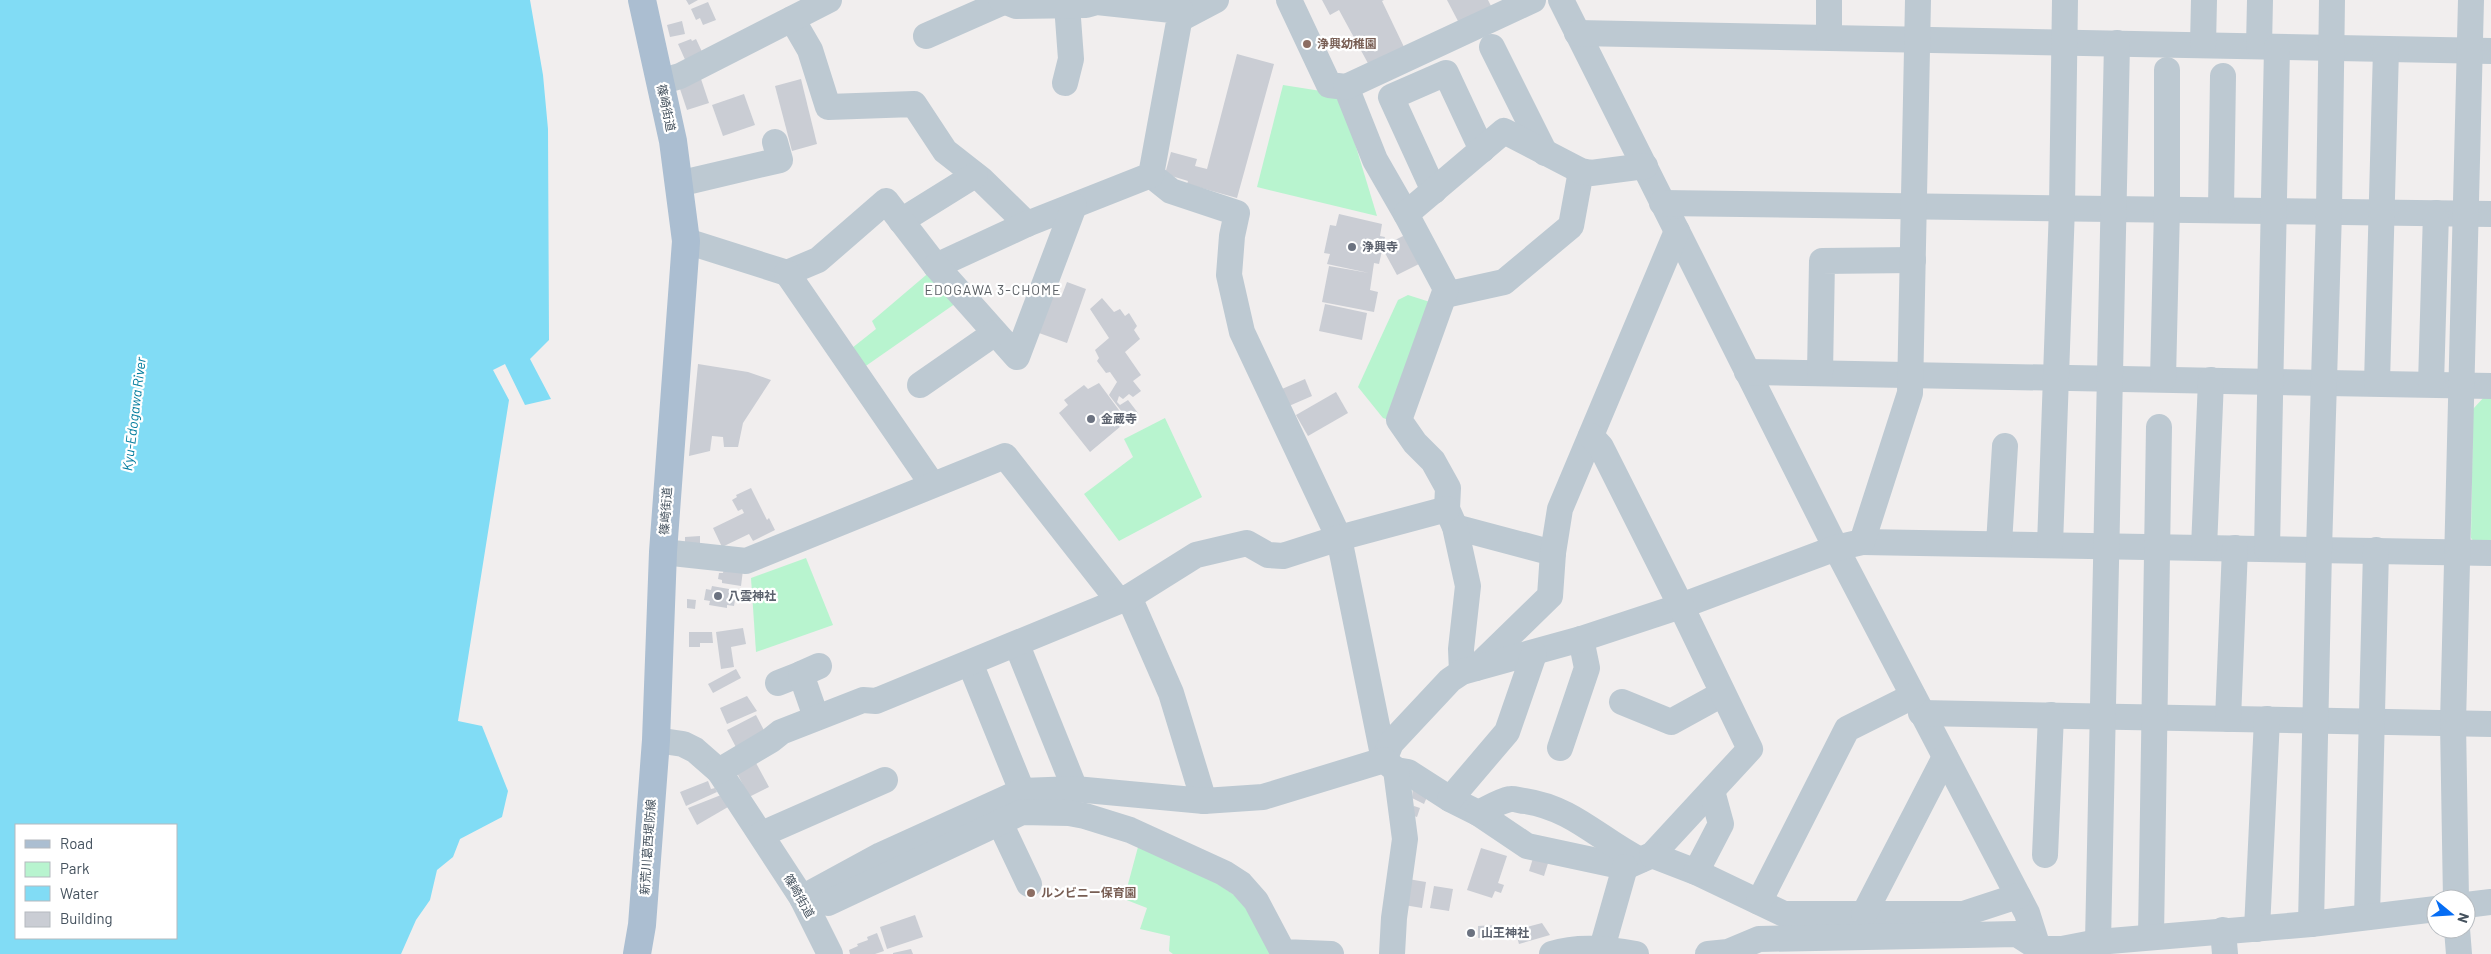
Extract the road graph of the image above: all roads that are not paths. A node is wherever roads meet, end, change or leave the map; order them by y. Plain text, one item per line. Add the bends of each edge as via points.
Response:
1 (642, 0) edge
2 (829, 0) edge
3 (1216, 0) edge
4 (1289, 0) edge
5 (1533, 0) edge
6 (1561, 0) edge
7 (1829, 0) edge
8 (1918, 0) edge
9 (2065, 0) edge
10 (2204, 0) edge
11 (2260, 0) edge
12 (2332, 0) edge
13 (2471, 0) edge
14 (1002, 1) edge
15 (1097, 1) edge
16 (1067, 5) junction
17 (792, 19) junction
18 (1180, 19) junction
19 (1578, 33) junction
20 (926, 36) dead end
21 (1828, 37) junction
22 (1917, 42) junction
23 (2065, 42) junction
24 (2117, 43) junction
25 (2203, 45) junction
26 (1492, 47) dead end
27 (2268, 47) junction
28 (2331, 48) junction
29 (2386, 50) junction
30 (2480, 51) edge
31 (2166, 70) dead end
32 (2223, 76) dead end
33 (660, 82) junction
34 (1065, 83) dead end
35 (1346, 88) junction
36 (775, 142) dead end
37 (1482, 150) junction
38 (1545, 153) junction
39 (1645, 166) junction
40 (1581, 171) junction
41 (975, 175) junction
42 (1151, 175) junction
43 (678, 184) junction
44 (1434, 190) junction
45 (1662, 203) junction
46 (1913, 205) junction
47 (1074, 206) junction
48 (2062, 207) junction
49 (2114, 208) junction
50 (2167, 208) junction
51 (2222, 210) junction
52 (2273, 210) junction
53 (2329, 211) junction
54 (2382, 212) junction
55 (2436, 213) junction
56 (2465, 213) junction
57 (1406, 214) junction
58 (2491, 214) edge
59 (901, 221) junction
60 (1028, 224) junction
61 (1677, 231) junction
62 (686, 242) junction
63 (1913, 260) junction
64 (936, 266) junction
65 (787, 273) junction
66 (1445, 295) junction
67 (995, 333) junction
68 (1747, 372) junction
69 (1820, 373) junction
70 (1911, 374) junction
71 (2056, 376) junction
72 (2111, 378) junction
73 (2163, 379) junction
74 (2211, 380) junction
75 (2270, 381) junction
76 (2325, 382) junction
77 (2376, 383) junction
78 (2431, 384) junction
79 (920, 385) dead end
80 (2461, 385) junction
81 (2491, 386) edge
82 (2158, 428) dead end
83 (1590, 436) junction
84 (2005, 446) dead end
85 (932, 484) junction
86 (1451, 518) junction
87 (1339, 538) junction
88 (1862, 542) junction
89 (1999, 544) junction
90 (2050, 545) junction
91 (2107, 546) junction
92 (2158, 547) junction
93 (1836, 548) junction
94 (2204, 548) junction
95 (2235, 548) junction
96 (2267, 549) junction
97 (2319, 550) junction
98 (2376, 550) junction
99 (663, 552) junction
100 (2457, 552) junction
101 (1553, 553) junction
102 (2491, 553) edge
103 (1123, 599) junction
104 (1681, 606) junction
105 (1581, 639) junction
106 (1017, 644) junction
107 (1534, 654) junction
108 (970, 663) junction
109 (1469, 670) junction
110 (799, 674) dead end
111 (1722, 694) junction
112 (1622, 702) dead end
113 (1917, 704) junction
114 (2051, 715) junction
115 (2103, 716) junction
116 (816, 717) junction
117 (2155, 717) junction
118 (2228, 719) junction
119 (2267, 719) junction
120 (2315, 720) junction
121 (2372, 722) junction
122 (2453, 723) junction
123 (2491, 724) edge
124 (656, 740) junction
125 (1560, 748) dead end
126 (1945, 758) junction
127 (1390, 765) junction
128 (719, 771) junction
129 (885, 780) dead end
130 (1075, 789) junction
131 (1022, 791) junction
132 (1712, 791) junction
133 (1450, 799) junction
134 (1204, 801) junction
135 (1478, 812) junction
136 (996, 813) junction
137 (762, 834) junction
138 (2045, 855) dead end
139 (1639, 861) junction
140 (1696, 872) junction
141 (1029, 884) dead end
142 (2456, 889) edge
143 (2018, 896) junction
144 (811, 902) junction
145 (1759, 902) junction
146 (2491, 902) edge
147 (2476, 904) edge
148 (2426, 910) edge
149 (1864, 914) junction
150 (2367, 917) junction
151 (2311, 924) junction
152 (2257, 929) junction
153 (2151, 937) junction
154 (2458, 939) edge
155 (2098, 942) junction
156 (2224, 942) edge
157 (1602, 948) junction
158 (2040, 951) edge
159 (824, 952) edge
160 (1283, 953) edge
161 (1722, 953) edge
162 (637, 954) edge
163 (1331, 954) edge
164 (1392, 954) edge
165 (1552, 954) edge
166 (1636, 954) edge
167 (2459, 954) edge

1 - 33 main road, 篠崎街道
2 - 17 street
3 - 18 street
4 - 35 street via 1329,85
5 - 35 street
6 - 19 street
7 - 21 street
8 - 22 street
9 - 23 street
10 - 25 street
11 - 27 street
12 - 28 street
13 - 30 street
14 - 16 street via 1016,6
14 - 20 street
15 - 16 street
15 - 18 street via 1181,11
16 - 34 street via 1071,59
17 - 33 street via 680,76
17 - 41 street via 810,50 828,106 914,104 944,151
18 - 42 street
19 - 21 street
19 - 39 street
21 - 22 street
22 - 23 street
22 - 46 street
23 - 24 street
23 - 48 street
24 - 25 street
24 - 49 street
25 - 27 street
26 - 38 street
27 - 28 street
27 - 52 street
28 - 29 street
28 - 53 street
29 - 30 street
29 - 54 street
30 - 56 street
31 - 50 street
32 - 51 street
33 - 43 main road, 篠崎街道 via 673,141
35 - 57 street via 1375,160
36 - 43 street via 780,160
37 - 38 street via 1504,131
37 - 44 street
37 - 44 street via 1446,73 1391,98
38 - 40 street
39 - 40 street
39 - 45 street
40 - 66 street via 1572,226 1504,282
41 - 59 street
41 - 60 street
42 - 47 street
42 - 87 street via 1171,191 1237,213 1229,275 1242,332
43 - 62 main road, 篠崎街道
44 - 57 street
45 - 46 street
45 - 61 street
46 - 48 street
46 - 63 street
47 - 60 street
47 - 67 street via 1017,357
48 - 49 street
48 - 71 street
49 - 50 street
49 - 72 street
50 - 51 street
50 - 73 street
51 - 52 street
52 - 53 street
52 - 75 street
53 - 54 street
53 - 76 street
54 - 55 street
54 - 77 street
55 - 56 street
55 - 78 street
56 - 58 street
56 - 80 street
57 - 66 street via 1446,289
59 - 64 street
59 - 65 street via 886,201 818,260
60 - 64 street
61 - 68 street
61 - 83 street
62 - 65 street
62 - 99 main road, 篠崎街道
63 - 69 street via 1822,261
63 - 70 street
64 - 67 street
65 - 85 street
66 - 86 street via 1399,420 1415,443 1434,460 1448,488
67 - 79 street
68 - 69 street
68 - 93 street
69 - 70 street
70 - 71 street
70 - 88 street via 1910,393
71 - 72 street
71 - 90 street
72 - 73 street
72 - 91 street
73 - 74 street
74 - 75 street
74 - 94 street
75 - 76 street
75 - 96 street
76 - 77 street
76 - 97 street
77 - 78 street
78 - 80 street
80 - 81 street
80 - 100 street
82 - 92 street
83 - 101 street via 1560,509
83 - 104 street via 1601,447
84 - 89 street
85 - 99 street via 746,561
85 - 103 street via 1005,456
86 - 87 street
86 - 101 street
86 - 109 street via 1468,586 1461,649
87 - 103 street via 1283,556 1268,555 1247,543 1196,555
87 - 127 street
88 - 89 street
88 - 93 street
89 - 90 street
90 - 91 street
91 - 92 street
91 - 115 street
92 - 94 street
92 - 117 street
93 - 104 street
93 - 113 street
94 - 95 street
95 - 96 street
95 - 118 street
96 - 97 street
97 - 98 street
97 - 120 street
98 - 100 street
98 - 121 street
99 - 124 main road, 篠崎街道
100 - 102 street
100 - 122 street
101 - 109 street via 1550,596
103 - 106 street
103 - 134 street via 1170,693
104 - 105 street
104 - 111 street
105 - 107 street
105 - 125 street via 1587,668
106 - 108 street
106 - 130 street
107 - 109 street
107 - 133 street via 1507,732
108 - 116 street via 876,701 863,700
108 - 131 street
109 - 127 street via 1450,680 1391,743
110 - 116 street
111 - 112 street via 1671,722
111 - 132 street via 1750,749
113 - 114 street
113 - 126 street
113 - 145 street via 1847,729
114 - 115 street
114 - 138 street
115 - 117 street
115 - 155 street
116 - 128 street via 781,732
117 - 118 street
117 - 153 street
118 - 119 street
119 - 120 street
119 - 152 street
120 - 121 street
120 - 151 street
121 - 122 street
121 - 150 street
122 - 123 street
122 - 142 street
124 - 128 street, 篠崎街道 via 683,744 696,750
124 - 162 main road, 新荒川葛西堤防線
126 - 143 street
126 - 149 street
127 - 133 street via 1408,772
127 - 134 street via 1263,796
127 - 164 street via 1405,839
128 - 137 street, 篠崎街道
129 - 137 street
130 - 131 street
130 - 134 street
131 - 136 street
132 - 139 street
132 - 140 street via 1721,824
133 - 135 street
135 - 139 street via 1527,846
135 - 139 street via 1510,799 1536,803 1584,822 1613,846
136 - 141 street
136 - 144 street via 881,855
136 - 160 street via 1085,816 1130,830 1224,873 1241,884 1256,901
137 - 144 street, 篠崎街道
139 - 140 street
139 - 157 street
140 - 145 street
143 - 149 street via 1963,914
143 - 158 street
144 - 159 street, 篠崎街道
145 - 149 street via 1784,914
146 - 147 street
148 - 150 street
150 - 151 street
151 - 152 street
152 - 156 street
153 - 155 street
153 - 156 street
154 - 167 street
155 - 158 street
157 - 165 street
157 - 166 street
158 - 161 street via 2017,934 1759,939
160 - 163 street

